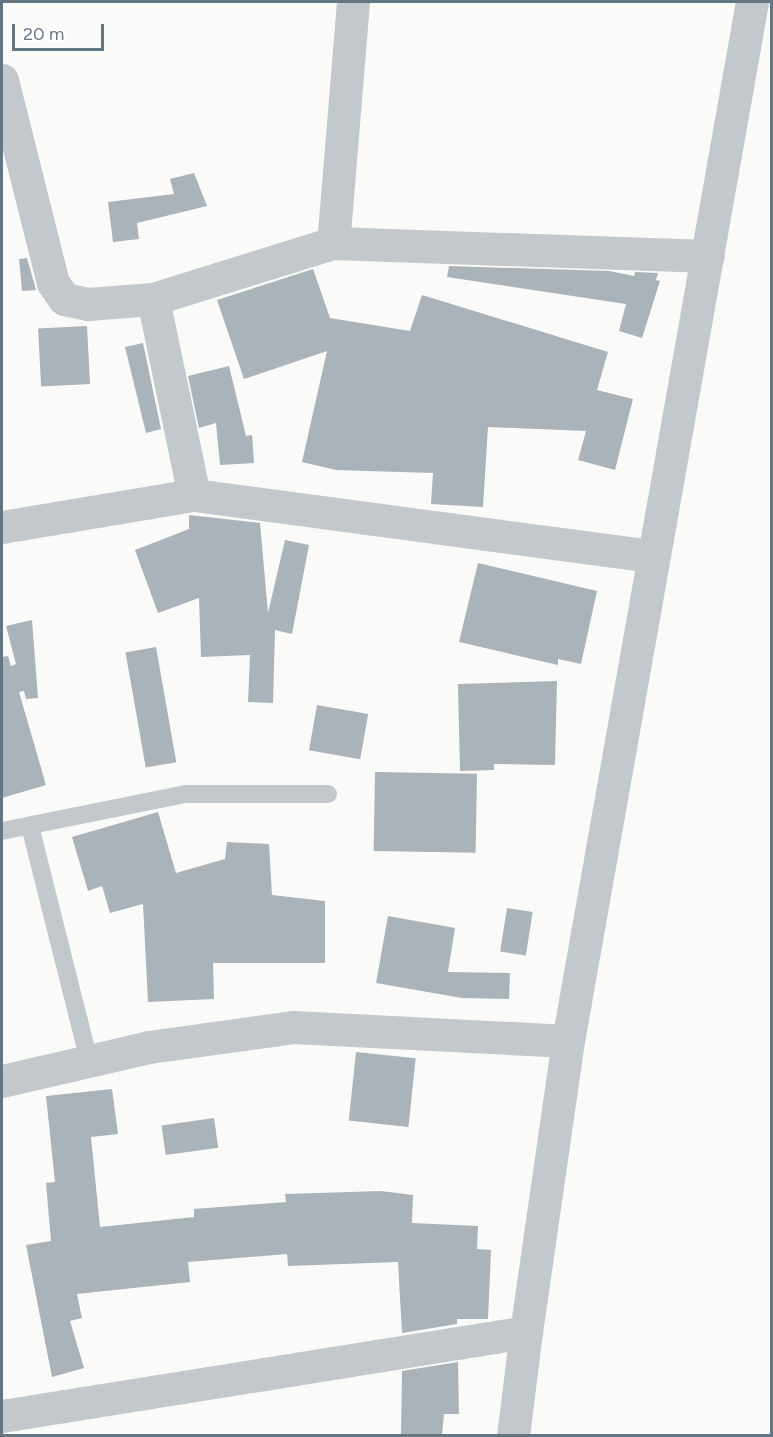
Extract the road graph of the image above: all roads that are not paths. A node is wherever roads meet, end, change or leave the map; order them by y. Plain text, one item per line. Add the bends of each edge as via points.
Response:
1 (353, 2) edge
2 (752, 2) edge
3 (2, 80) edge
4 (333, 243) junction
5 (708, 256) junction
6 (153, 298) junction
7 (194, 495) junction
8 (2, 527) edge
9 (651, 556) junction
10 (328, 795) dead end
11 (30, 826) junction
12 (2, 831) edge
13 (568, 1041) junction
14 (89, 1061) junction
15 (2, 1081) edge
16 (526, 1332) junction
17 (2, 1416) edge
18 (513, 1436) edge

1 - 4 street
2 - 5 street
3 - 6 street via 53,283 64,299 88,304
4 - 5 street
4 - 6 street
5 - 9 street
6 - 7 street
7 - 8 street
7 - 9 street
9 - 13 street
10 - 11 lane via 185,794
11 - 12 lane
11 - 14 lane
13 - 14 street via 293,1027 150,1047
13 - 16 street
14 - 15 street
16 - 17 street
16 - 18 street

